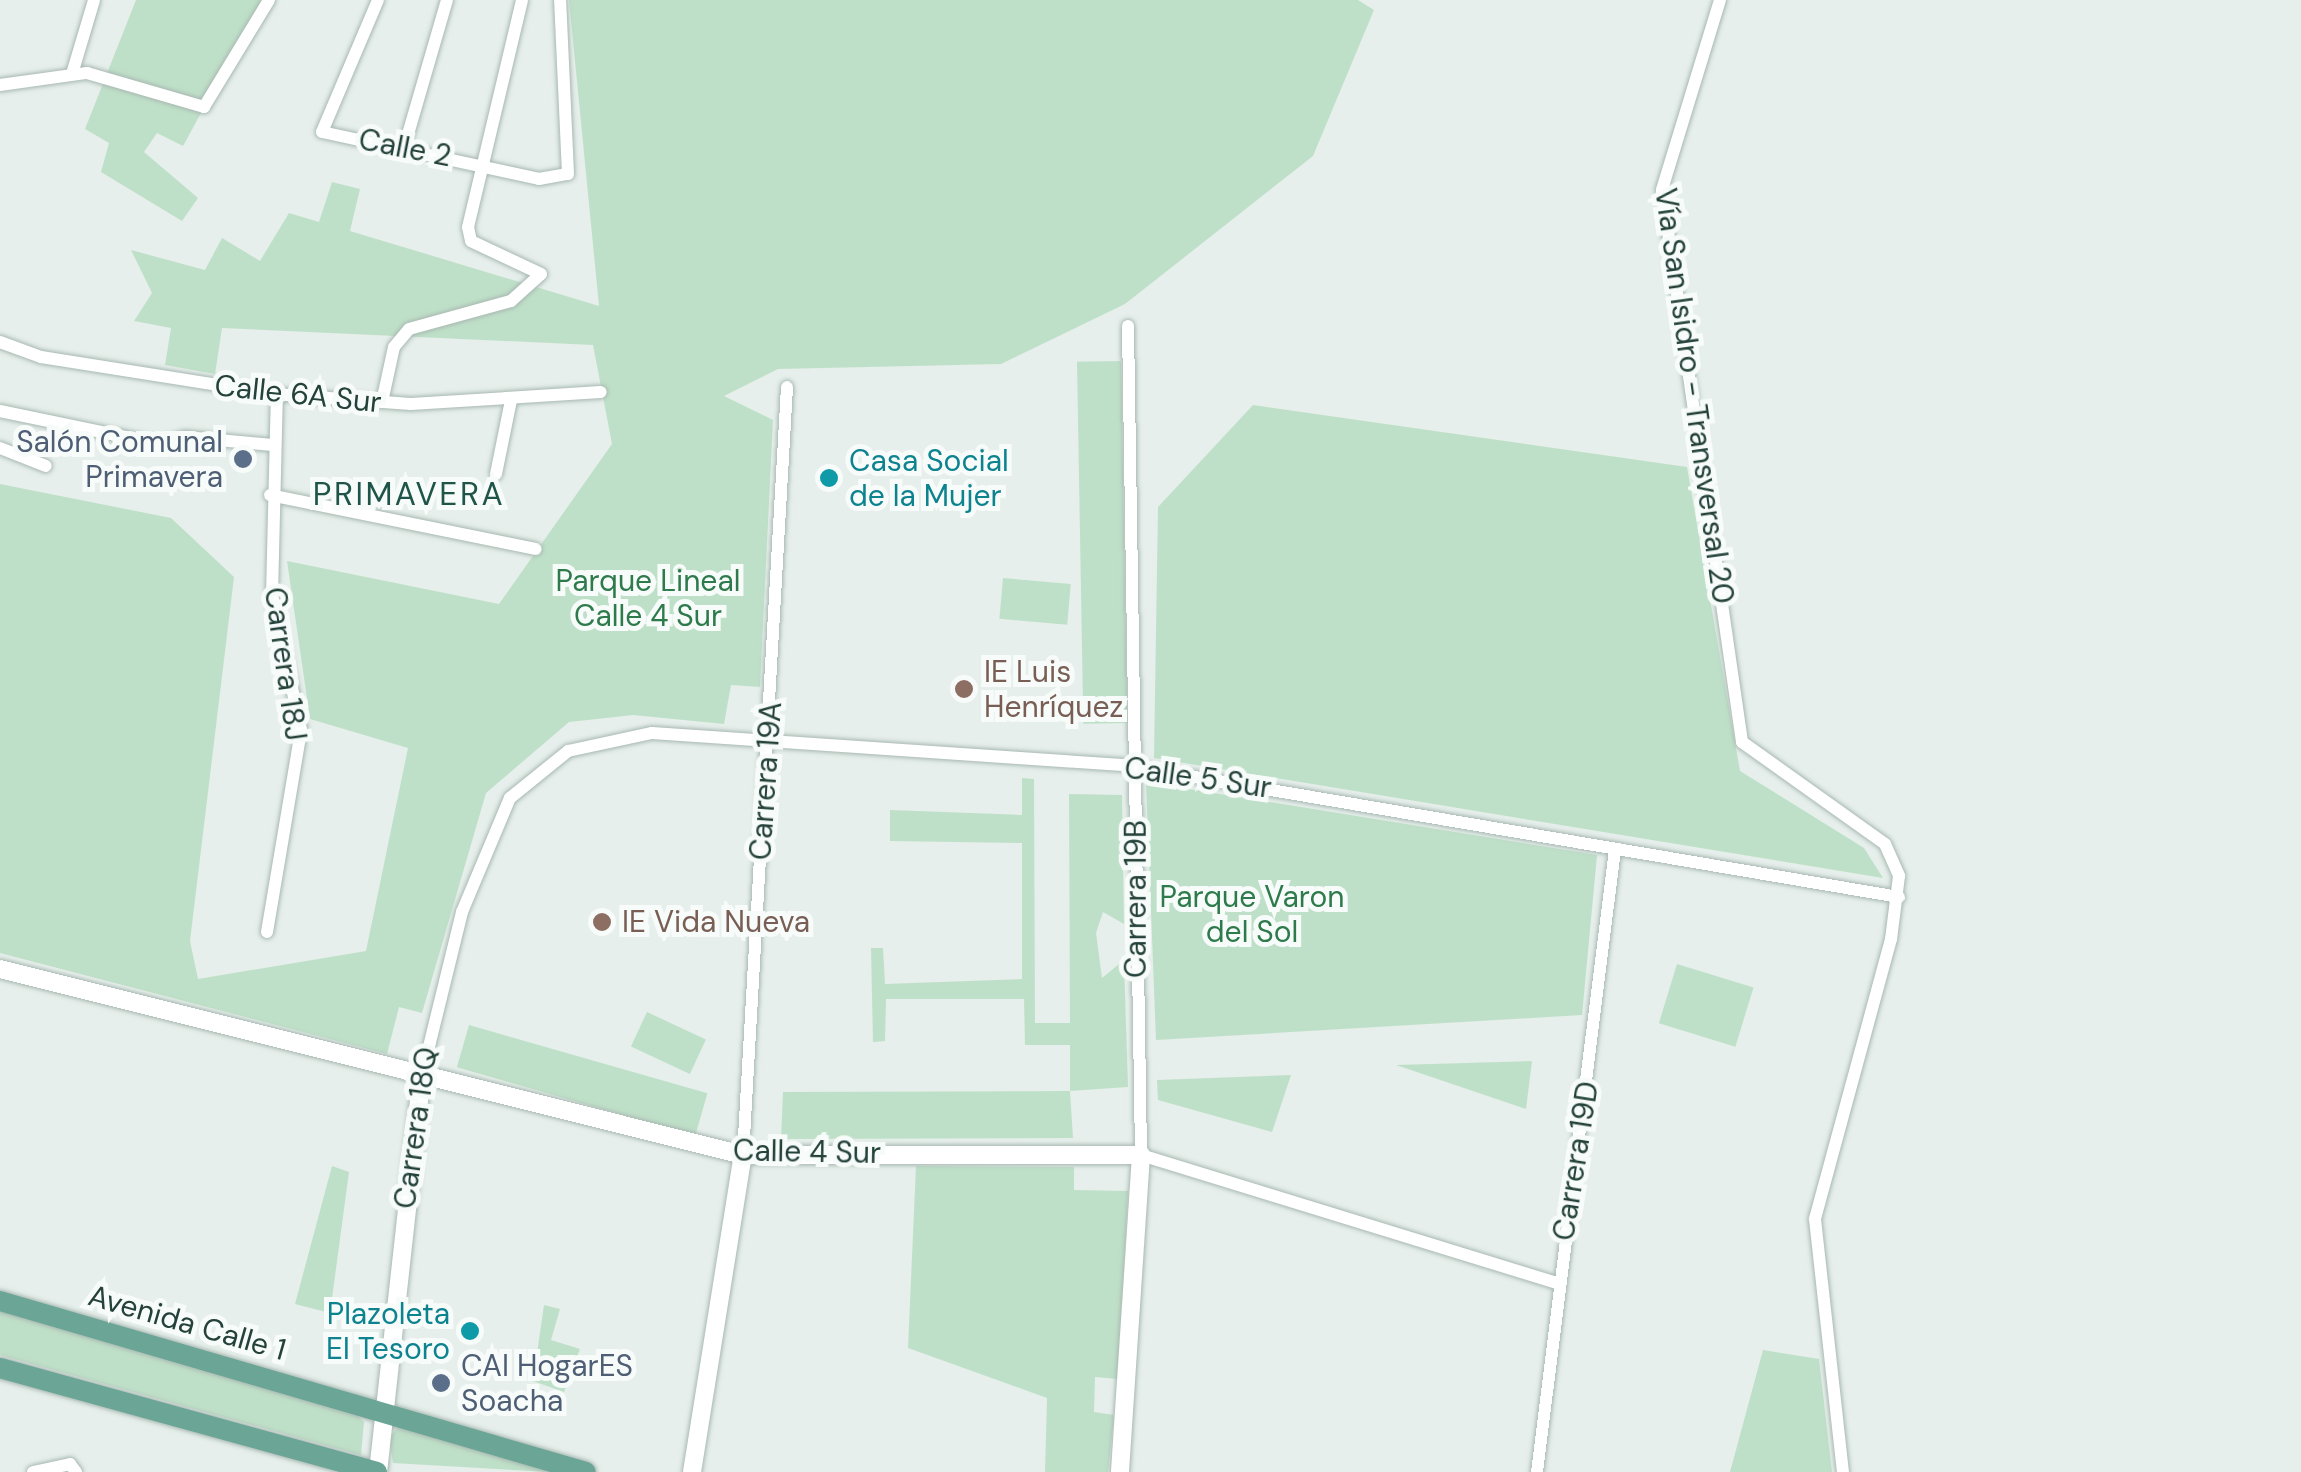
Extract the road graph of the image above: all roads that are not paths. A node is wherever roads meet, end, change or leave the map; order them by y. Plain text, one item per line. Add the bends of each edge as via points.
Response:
1 (94, 0) edge
2 (269, 0) edge
3 (378, 0) edge
4 (447, 0) edge
5 (522, 0) edge
6 (560, 0) edge
7 (1720, 0) edge
8 (72, 74) junction
9 (0, 85) edge
10 (404, 148) junction
11 (487, 163) junction
12 (1128, 326) dead end
13 (0, 342) edge
14 (787, 387) dead end
15 (601, 392) dead end
16 (277, 393) junction
17 (511, 400) junction
18 (382, 402) junction
19 (0, 411) edge
20 (273, 444) junction
21 (0, 448) edge
22 (46, 466) dead end
23 (496, 474) dead end
24 (270, 494) junction
25 (536, 548) dead end
26 (769, 741) junction
27 (1135, 767) junction
28 (510, 798) joint
29 (1615, 849) junction
30 (1898, 897) junction
31 (267, 932) dead end
32 (0, 969) edge
33 (422, 1075) junction
34 (1141, 1154) junction
35 (743, 1155) junction
36 (1557, 1283) junction
37 (0, 1301) edge
38 (0, 1368) edge
39 (383, 1411) junction
40 (76, 1470) edge
41 (34, 1472) edge
42 (377, 1472) edge
43 (586, 1472) edge
44 (692, 1472) edge
45 (1120, 1472) edge
46 (1536, 1472) edge
47 (1843, 1472) edge

1 - 8 street
2 - 8 street via 204,106
3 - 10 street, Calle 2 via 322,132
4 - 10 street
5 - 11 street
6 - 11 street, Calle 2 via 568,174 539,179
7 - 30 street, Vía San Isidro - Transversal 20 via 1662,190 1742,742 1885,844
8 - 9 street
10 - 11 street, Calle 2
11 - 18 street via 471,240 535,264 536,287 409,329 394,347
12 - 27 street, Carrera 19B
13 - 16 street, Calle 6A Sur via 41,357
14 - 26 street, Carrera 19A
15 - 17 street, Calle 6A Sur
16 - 18 street, Calle 6A Sur
16 - 20 street, Carrera 18J
17 - 18 street, Calle 6A Sur
17 - 23 street
19 - 20 street via 160,444 185,437
20 - 24 street, Carrera 18J
21 - 22 street
24 - 25 street
24 - 31 street, Carrera 18J via 272,594 301,730
26 - 27 street, Calle 5 Sur
26 - 28 street, Calle 5 Sur via 602,739 540,768
26 - 35 street, Carrera 19A
27 - 29 street, Calle 5 Sur
27 - 34 street, Carrera 19B
28 - 33 street, Carrera 18Q via 462,912
29 - 30 street, Calle 5 Sur
29 - 36 street, Carrera 19D
30 - 47 street via 1814,1219
32 - 33 main road, Calle 4 Sur
33 - 35 main road, Calle 4 Sur
33 - 39 main road, Carrera 18Q
34 - 35 main road, Calle 4 Sur
34 - 36 street, Calle 4 Sur
34 - 45 main road, Carrera 19B
35 - 44 main road, Carrera 19A
36 - 46 street, Carrera 19D
37 - 39 main road, Avenida Calle 1
38 - 42 main road
39 - 42 main road, Carrera 18Q
39 - 43 main road, Avenida Calle 1
40 - 41 street

